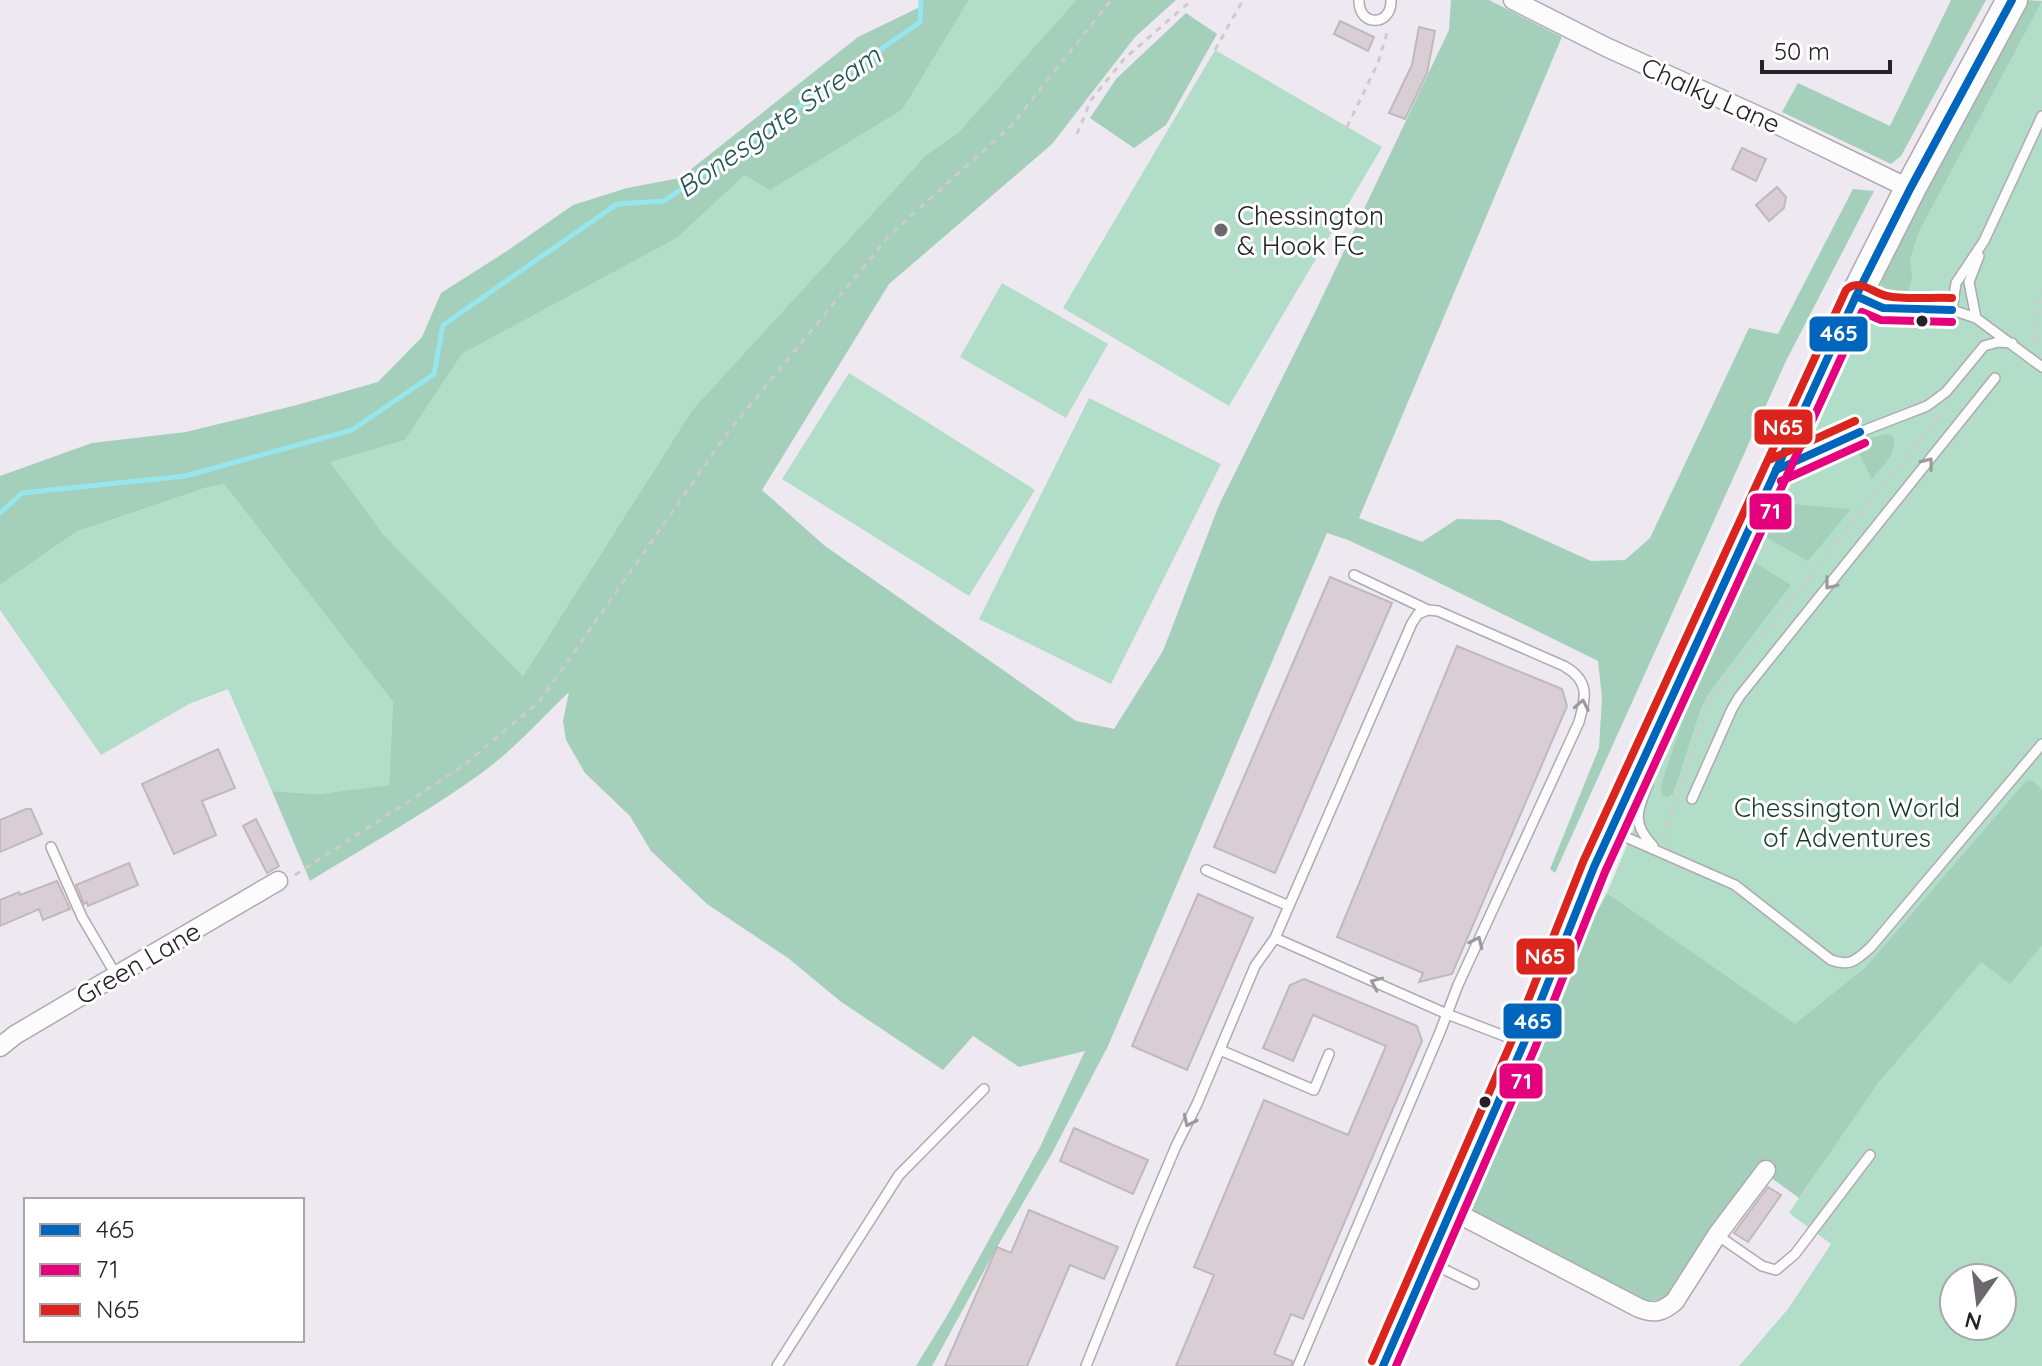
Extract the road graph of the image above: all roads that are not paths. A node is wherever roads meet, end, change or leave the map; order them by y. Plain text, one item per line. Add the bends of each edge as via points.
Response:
1 (1359, 0) edge
2 (1391, 0) edge
3 (1513, 0) edge
4 (2012, 0) edge
5 (2042, 116) edge
6 (1910, 189) junction
7 (1984, 241) junction
8 (1856, 296) junction
9 (1952, 310) junction
10 (1976, 318) junction
11 (2012, 343) junction
12 (2042, 367) edge
13 (1995, 378) dead end
14 (1776, 470) junction
15 (1354, 575) dead end
16 (1428, 610) junction
17 (1678, 682) junction
18 (2038, 743) edge
19 (1692, 799) dead end
20 (1611, 830) junction
21 (51, 847) dead end
22 (1658, 851) junction
23 (1206, 870) dead end
24 (278, 881) road end
25 (1917, 885) dead end
26 (1909, 903) junction
27 (1289, 906) junction
28 (1275, 938) junction
29 (116, 975) junction
30 (1447, 1014) junction
31 (1524, 1043) junction
32 (0, 1047) edge
33 (1220, 1050) junction
34 (1329, 1054) dead end
35 (984, 1089) dead end
36 (1870, 1155) dead end
37 (1766, 1170) dead end
38 (1451, 1210) junction
39 (1717, 1235) junction
40 (1428, 1262) junction
41 (1474, 1284) dead end
42 (777, 1366) edge
43 (1086, 1366) edge
44 (1298, 1366) edge
45 (1383, 1366) edge

1 - 2 lane via 1364,16 1374,20 1385,17
3 - 6 street, Chalky Lane
4 - 6 highway
5 - 7 lane
6 - 8 highway
7 - 9 lane via 1956,283
7 - 10 lane via 1969,282
8 - 9 lane via 1883,308
8 - 14 highway
9 - 10 lane
10 - 11 lane
11 - 12 lane
11 - 14 lane via 1984,346 1946,392 1927,406
13 - 19 lane via 1739,697
14 - 17 highway
15 - 16 lane
16 - 27 lane via 1412,623
30 -> 16 lane via 1579,722 1585,692 1582,680 1564,666
17 - 20 highway
17 - 22 lane via 1669,731 1637,816 1639,829
18 - 26 lane
20 - 22 lane
20 - 31 highway
21 - 29 lane via 82,917
22 - 26 lane via 1735,885 1842,964 1852,963
23 - 27 lane
24 - 29 street, Green Lane
25 - 26 lane
27 - 28 lane
30 -> 28 lane
28 - 33 lane via 1255,966
29 - 32 street, Green Lane
30 - 31 lane
30 - 44 lane
31 - 38 highway
33 - 34 lane via 1314,1090
33 -> 43 lane
35 - 42 lane via 899,1175
36 - 39 lane via 1795,1254 1776,1270
37 - 39 street
38 - 39 street via 1647,1311 1666,1309 1675,1301
38 - 40 highway
40 - 41 lane
40 - 45 highway

